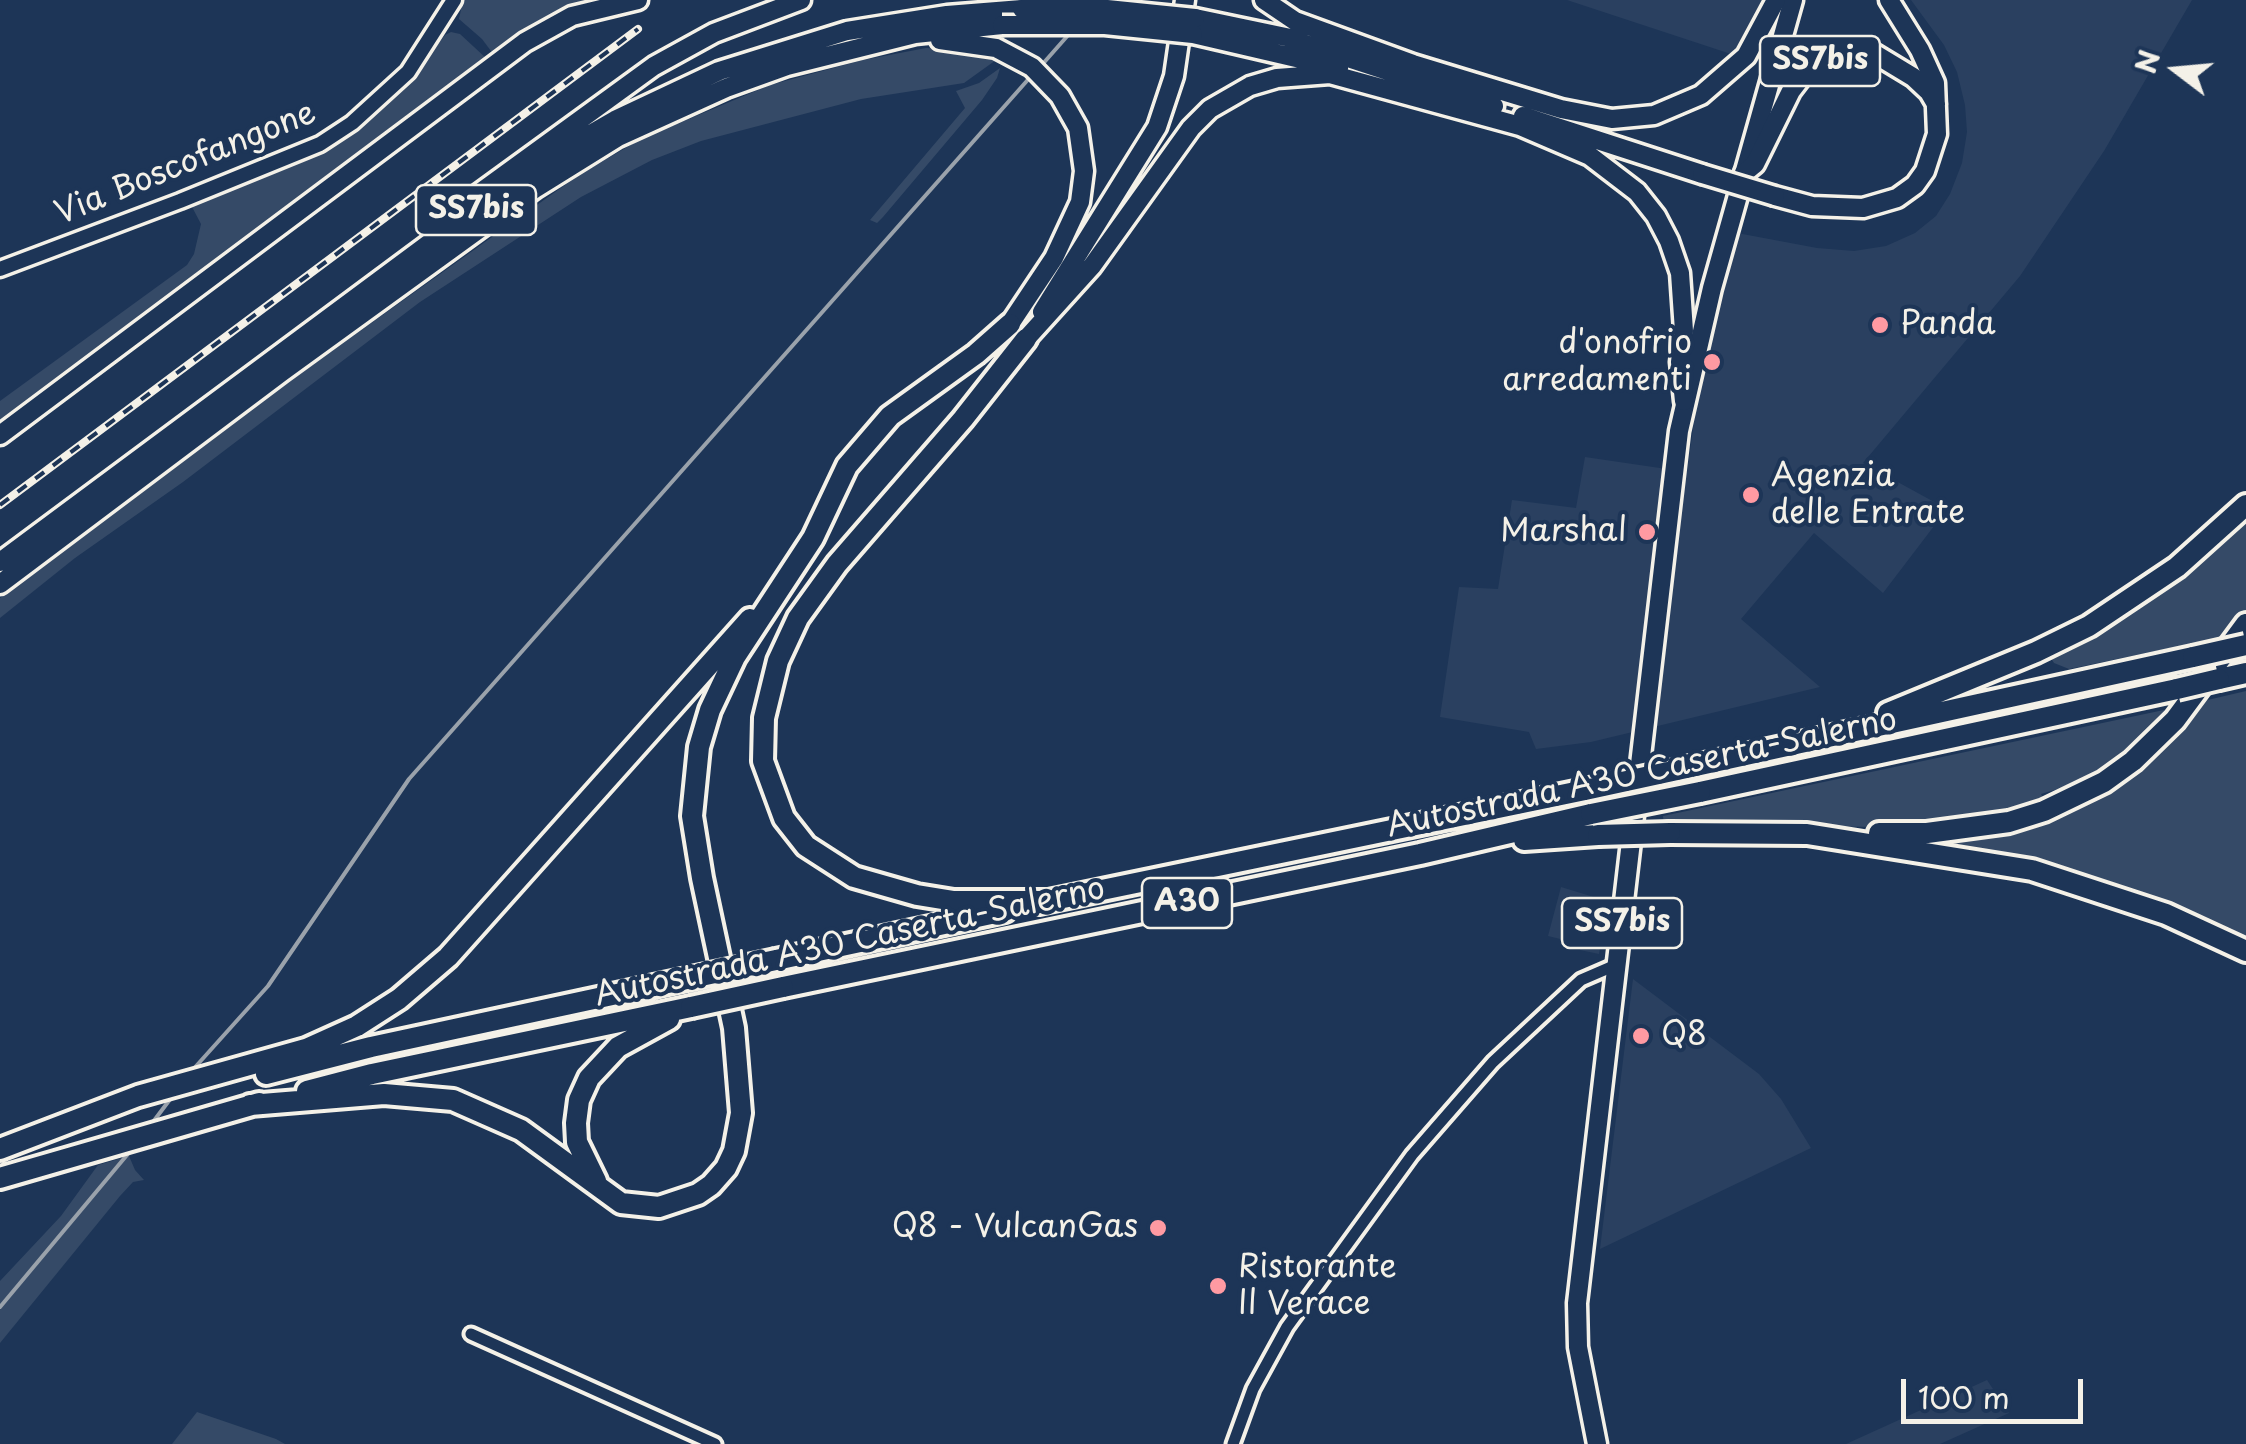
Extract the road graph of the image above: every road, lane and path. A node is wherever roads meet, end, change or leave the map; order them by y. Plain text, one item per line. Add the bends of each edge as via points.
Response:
1 (454, 0) edge
2 (638, 0) edge
3 (801, 0) edge
4 (1042, 0) edge
5 (1264, 0) edge
6 (1776, 0) edge
7 (1793, 0) edge
8 (1889, 0) edge
9 (1070, 8) junction
10 (1188, 12) edge
11 (1290, 39) junction
12 (879, 42) junction
13 (1413, 64) junction
14 (1406, 92) junction
15 (1936, 104) junction
16 (1520, 126) junction
17 (1577, 136) junction
18 (1744, 173) junction
19 (1082, 244) junction
20 (0, 269) edge
21 (354, 299) junction
22 (1010, 324) junction
23 (1026, 338) junction
24 (1684, 400) junction
25 (0, 435) edge
26 (2246, 506) edge
27 (0, 562) edge
28 (837, 564) junction
29 (0, 584) edge
30 (783, 585) junction
31 (2246, 624) edge
32 (753, 633) junction
33 (2246, 645) edge
34 (2246, 673) edge
35 (1835, 734) junction
36 (1807, 834) junction
37 (1457, 846) junction
38 (1048, 902) junction
39 (2246, 952) edge
40 (1618, 964) junction
41 (690, 1007) junction
42 (231, 1077) junction
43 (250, 1105) junction
44 (0, 1149) edge
45 (0, 1178) edge
46 (602, 1192) junction
47 (470, 1334) dead end
48 (715, 1444) edge
49 (1233, 1444) edge
50 (1597, 1444) edge

1 - 20 street, Via Boscofangone via 408,72 320,144
2 - 25 main road via 572,16 526,42
3 - 21 main road via 714,33 654,66 440,222
4 - 9 main road, bridge
5 - 13 main road via 1295,21
6 - 13 main road, SS7bis via 1761,34 1733,70 1701,95 1654,114 1586,115
7 - 18 main road, SS7bis
8 - 15 main road, SS7bis via 1935,83
9 - 10 main road, SS7bis, bridge
9 - 21 main road, SS7bis, bridge via 947,15 847,31 735,66 568,146
10 - 11 main road, SS7bis
10 - 12 main road, SS7bis, bridge via 1105,25 1002,25
10 - 14 main road, SS7bis
10 - 19 main road via 1157,127
11 - 13 main road, SS7bis
11 - 17 main road, SS7bis
12 - 22 main road via 952,40 996,48 1032,68 1060,96 1078,128 1080,202 1054,258
12 - 29 main road, SS7bis via 726,88 578,160
14 - 16 main road, SS7bis
14 - 23 main road via 1304,74 1228,97 1191,128 1100,255
15 - 17 main road, SS7bis, bridge via 1933,154 1916,185 1863,208 1812,206
15 - 18 main road, SS7bis via 1913,77 1875,54 1855,51 1823,60 1792,91
16 - 17 main road, SS7bis
16 - 24 main road, SS7bis via 1590,156 1656,216 1680,273
18 - 24 main road, SS7bis
19 - 22 main road
19 - 23 main road
21 - 27 main road, SS7bis
22 - 30 highway via 890,416 865,443
23 - 28 highway
24 - 40 main road, SS7bis
26 - 35 highway via 2177,567 2089,626
28 - 32 highway
28 - 38 highway via 798,618 778,661 764,718 763,761 784,818 827,862 882,886 954,901
30 - 32 highway
30 - 42 highway via 448,956 400,999 357,1026
31 - 36 highway via 2156,741 2074,798 1974,829
32 - 46 highway via 710,710 692,816 734,1028 740,1133 726,1168 698,1194 638,1207
33 - 35 highway, Autostrada A30 Caserta-Salerno / A30, bridge
34 - 37 highway, Autostrada A30 Caserta-Salerno / A30, bridge
35 - 38 highway, Autostrada A30 Caserta-Salerno / A30, bridge
36 - 37 highway, bridge via 1670,832
36 - 39 highway via 2032,870 2166,914
37 - 41 highway, Autostrada A30 Caserta-Salerno / A30, bridge
38 - 42 highway, Autostrada A30 Caserta-Salerno / A30, bridge
40 - 49 street via 1581,980 1508,1048 1412,1156 1287,1327
40 - 50 main road, SS7bis via 1578,1303 1578,1347
41 - 43 highway, Autostrada A30 Caserta-Salerno / A30
41 - 46 highway via 618,1047 588,1078 579,1100 578,1142
42 - 44 highway
43 - 45 highway, Autostrada A30 Caserta-Salerno / A30
43 - 46 highway via 384,1094 453,1100 520,1130
47 - 48 street

